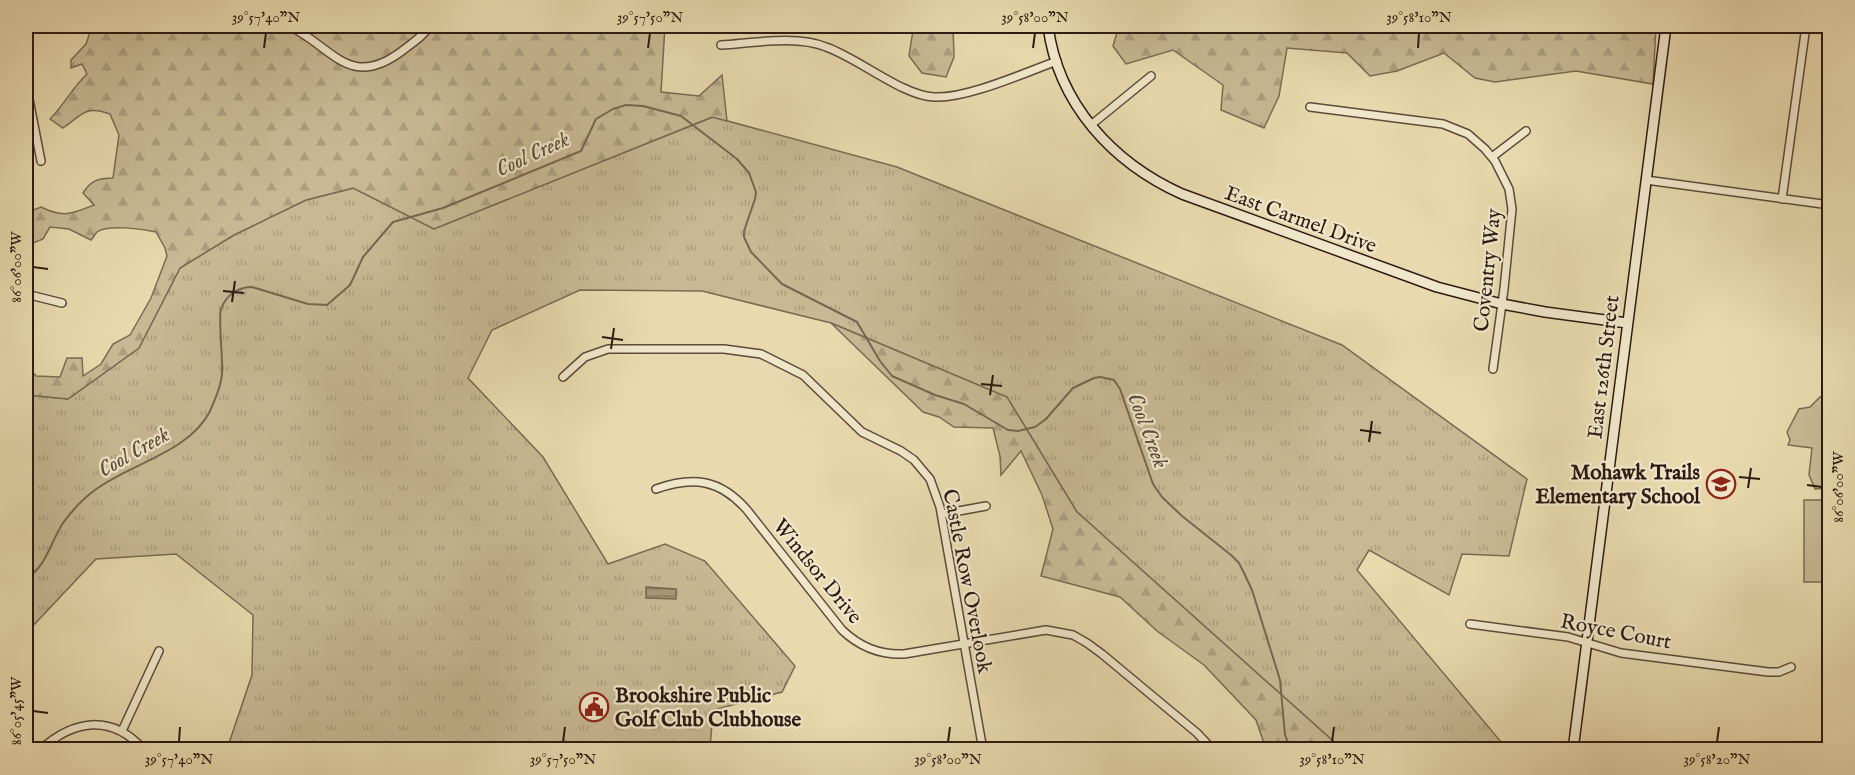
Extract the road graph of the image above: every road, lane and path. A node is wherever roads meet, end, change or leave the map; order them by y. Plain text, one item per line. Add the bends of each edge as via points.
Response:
1 (289, 26) edge
2 (429, 26) edge
3 (1048, 26) edge
4 (1666, 26) edge
5 (1806, 26) edge
6 (721, 45) dead end
7 (1057, 61) junction
8 (1151, 76) dead end
9 (26, 84) edge
10 (1310, 107) dead end
11 (1091, 125) junction
12 (1526, 131) dead end
13 (1492, 157) junction
14 (41, 161) dead end
15 (1646, 180) junction
16 (1782, 199) junction
17 (1830, 205) edge
18 (26, 294) edge
19 (62, 303) dead end
20 (1502, 304) junction
21 (1627, 323) junction
22 (1493, 369) dead end
23 (564, 377) dead end
24 (656, 489) dead end
25 (986, 506) dead end
26 (942, 514) junction
27 (1470, 624) dead end
28 (1587, 642) junction
29 (964, 644) junction
30 (159, 651) dead end
31 (1791, 667) dead end
32 (122, 731) junction
33 (40, 750) edge
34 (144, 750) edge
35 (983, 750) edge
36 (1213, 750) edge
37 (1573, 750) edge

1 - 2 street via 337,59 365,67 396,55
3 - 7 street, East Carmel Drive
4 - 15 street, East 126th Street
5 - 16 street
6 - 7 street via 794,41 823,45 910,91 932,97 957,96
7 - 11 street, East Carmel Drive via 1068,91
8 - 11 street
9 - 14 street
10 - 13 street, Coventry Way via 1443,124 1468,134
11 - 20 street, East Carmel Drive via 1134,168 1182,194 1437,287
12 - 13 street
13 - 20 street, Coventry Way via 1509,189 1512,209
15 - 16 street
15 - 21 street, East 126th Street
16 - 17 street
18 - 19 street
20 - 21 street, East Carmel Drive
20 - 22 street, Coventry Way
21 - 28 street, East 126th Street
23 - 26 street, Castle Row Overlook via 585,357 609,349 724,349 761,354 803,375 862,432 914,460 930,480
24 - 29 street, Windsor Drive via 692,480 732,495 842,630 865,647 896,654
25 - 26 street
26 - 29 street, Castle Row Overlook
27 - 28 street, Royce Court
28 - 31 street, Royce Court via 1621,653 1768,672
28 - 37 street, East 126th Street
29 - 35 street, Castle Row Overlook
29 - 36 street, Windsor Drive via 1046,630 1079,638
30 - 32 street
32 - 33 street via 95,725 77,727 59,734
32 - 34 street

